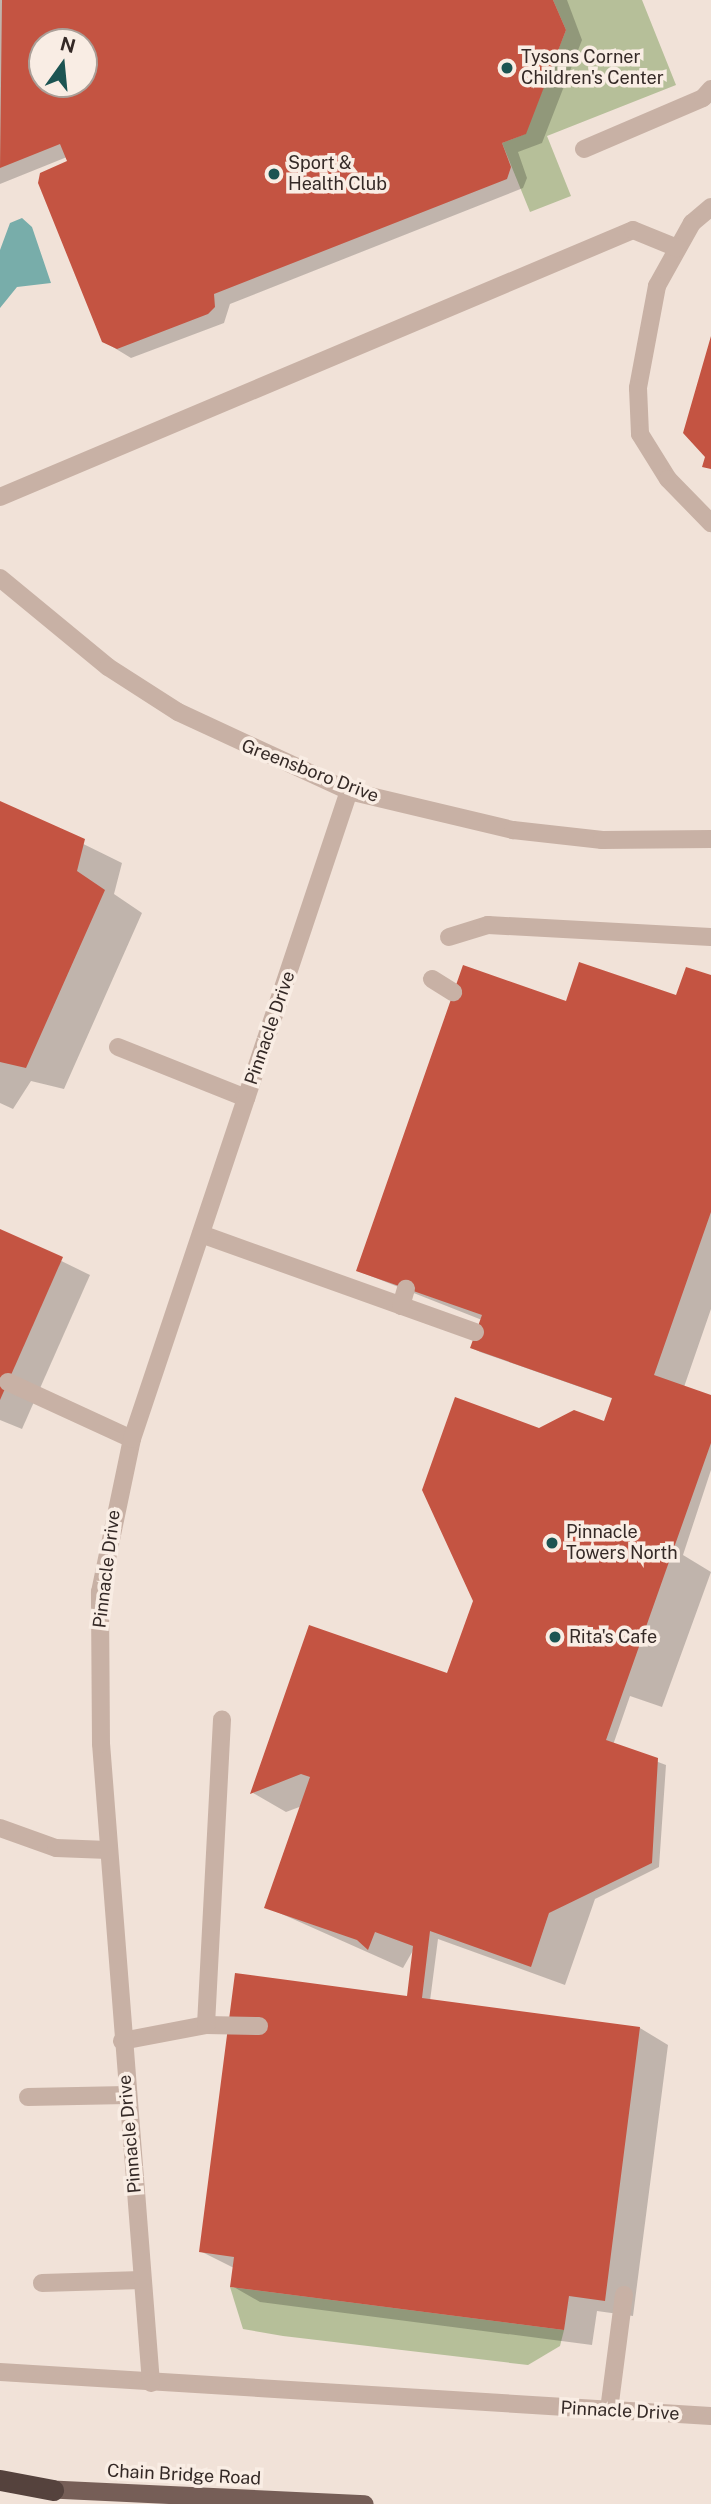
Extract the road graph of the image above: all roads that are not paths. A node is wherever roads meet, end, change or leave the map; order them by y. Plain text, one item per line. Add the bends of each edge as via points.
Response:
1 (711, 89) edge
2 (584, 149) dead end
3 (711, 207) edge
4 (677, 248) junction
5 (0, 496) edge
6 (711, 523) edge
7 (0, 578) edge
8 (349, 791) junction
9 (711, 839) edge
10 (449, 937) dead end
11 (711, 937) edge
12 (432, 979) dead end
13 (453, 992) dead end
14 (118, 1047) dead end
15 (246, 1098) junction
16 (201, 1234) junction
17 (475, 1332) dead end
18 (8, 1382) dead end
19 (132, 1439) junction
20 (222, 1719) dead end
21 (0, 1828) edge
22 (108, 1850) junction
23 (206, 2025) junction
24 (259, 2026) dead end
25 (122, 2041) junction
26 (127, 2095) junction
27 (28, 2097) dead end
28 (142, 2280) junction
29 (42, 2283) dead end
30 (624, 2295) dead end
31 (0, 2372) edge
32 (151, 2383) junction
33 (609, 2410) junction
34 (711, 2416) edge
35 (0, 2480) edge
36 (0, 2487) edge
37 (52, 2490) junction
38 (366, 2504) edge

1 - 2 street via 703,98
3 - 4 street
4 - 5 street via 633,230
4 - 6 street via 657,286 643,342 640,434 668,479
7 - 8 street, Greensboro Drive via 108,667 178,712
8 - 9 street, Greensboro Drive via 513,830 602,840
8 - 15 street, Pinnacle Drive
10 - 11 street via 488,925
12 - 13 street
14 - 15 street
15 - 16 street, Pinnacle Drive
16 - 17 street via 403,1297
16 - 19 street, Pinnacle Drive
18 - 19 street
19 - 22 street, Pinnacle Drive via 100,1592
20 - 23 street
21 - 22 street via 56,1848
22 - 25 street, Pinnacle Drive
23 - 24 street
23 - 25 street
25 - 26 street, Pinnacle Drive
26 - 27 street
26 - 28 street, Pinnacle Drive
28 - 29 street
28 - 32 street, Pinnacle Drive
30 - 33 street
31 - 32 street, Pinnacle Drive
32 - 33 street, Pinnacle Drive
33 - 34 street, Pinnacle Drive
35 - 37 highway
36 - 37 main road, Chain Bridge Road
37 - 38 main road, Chain Bridge Road

